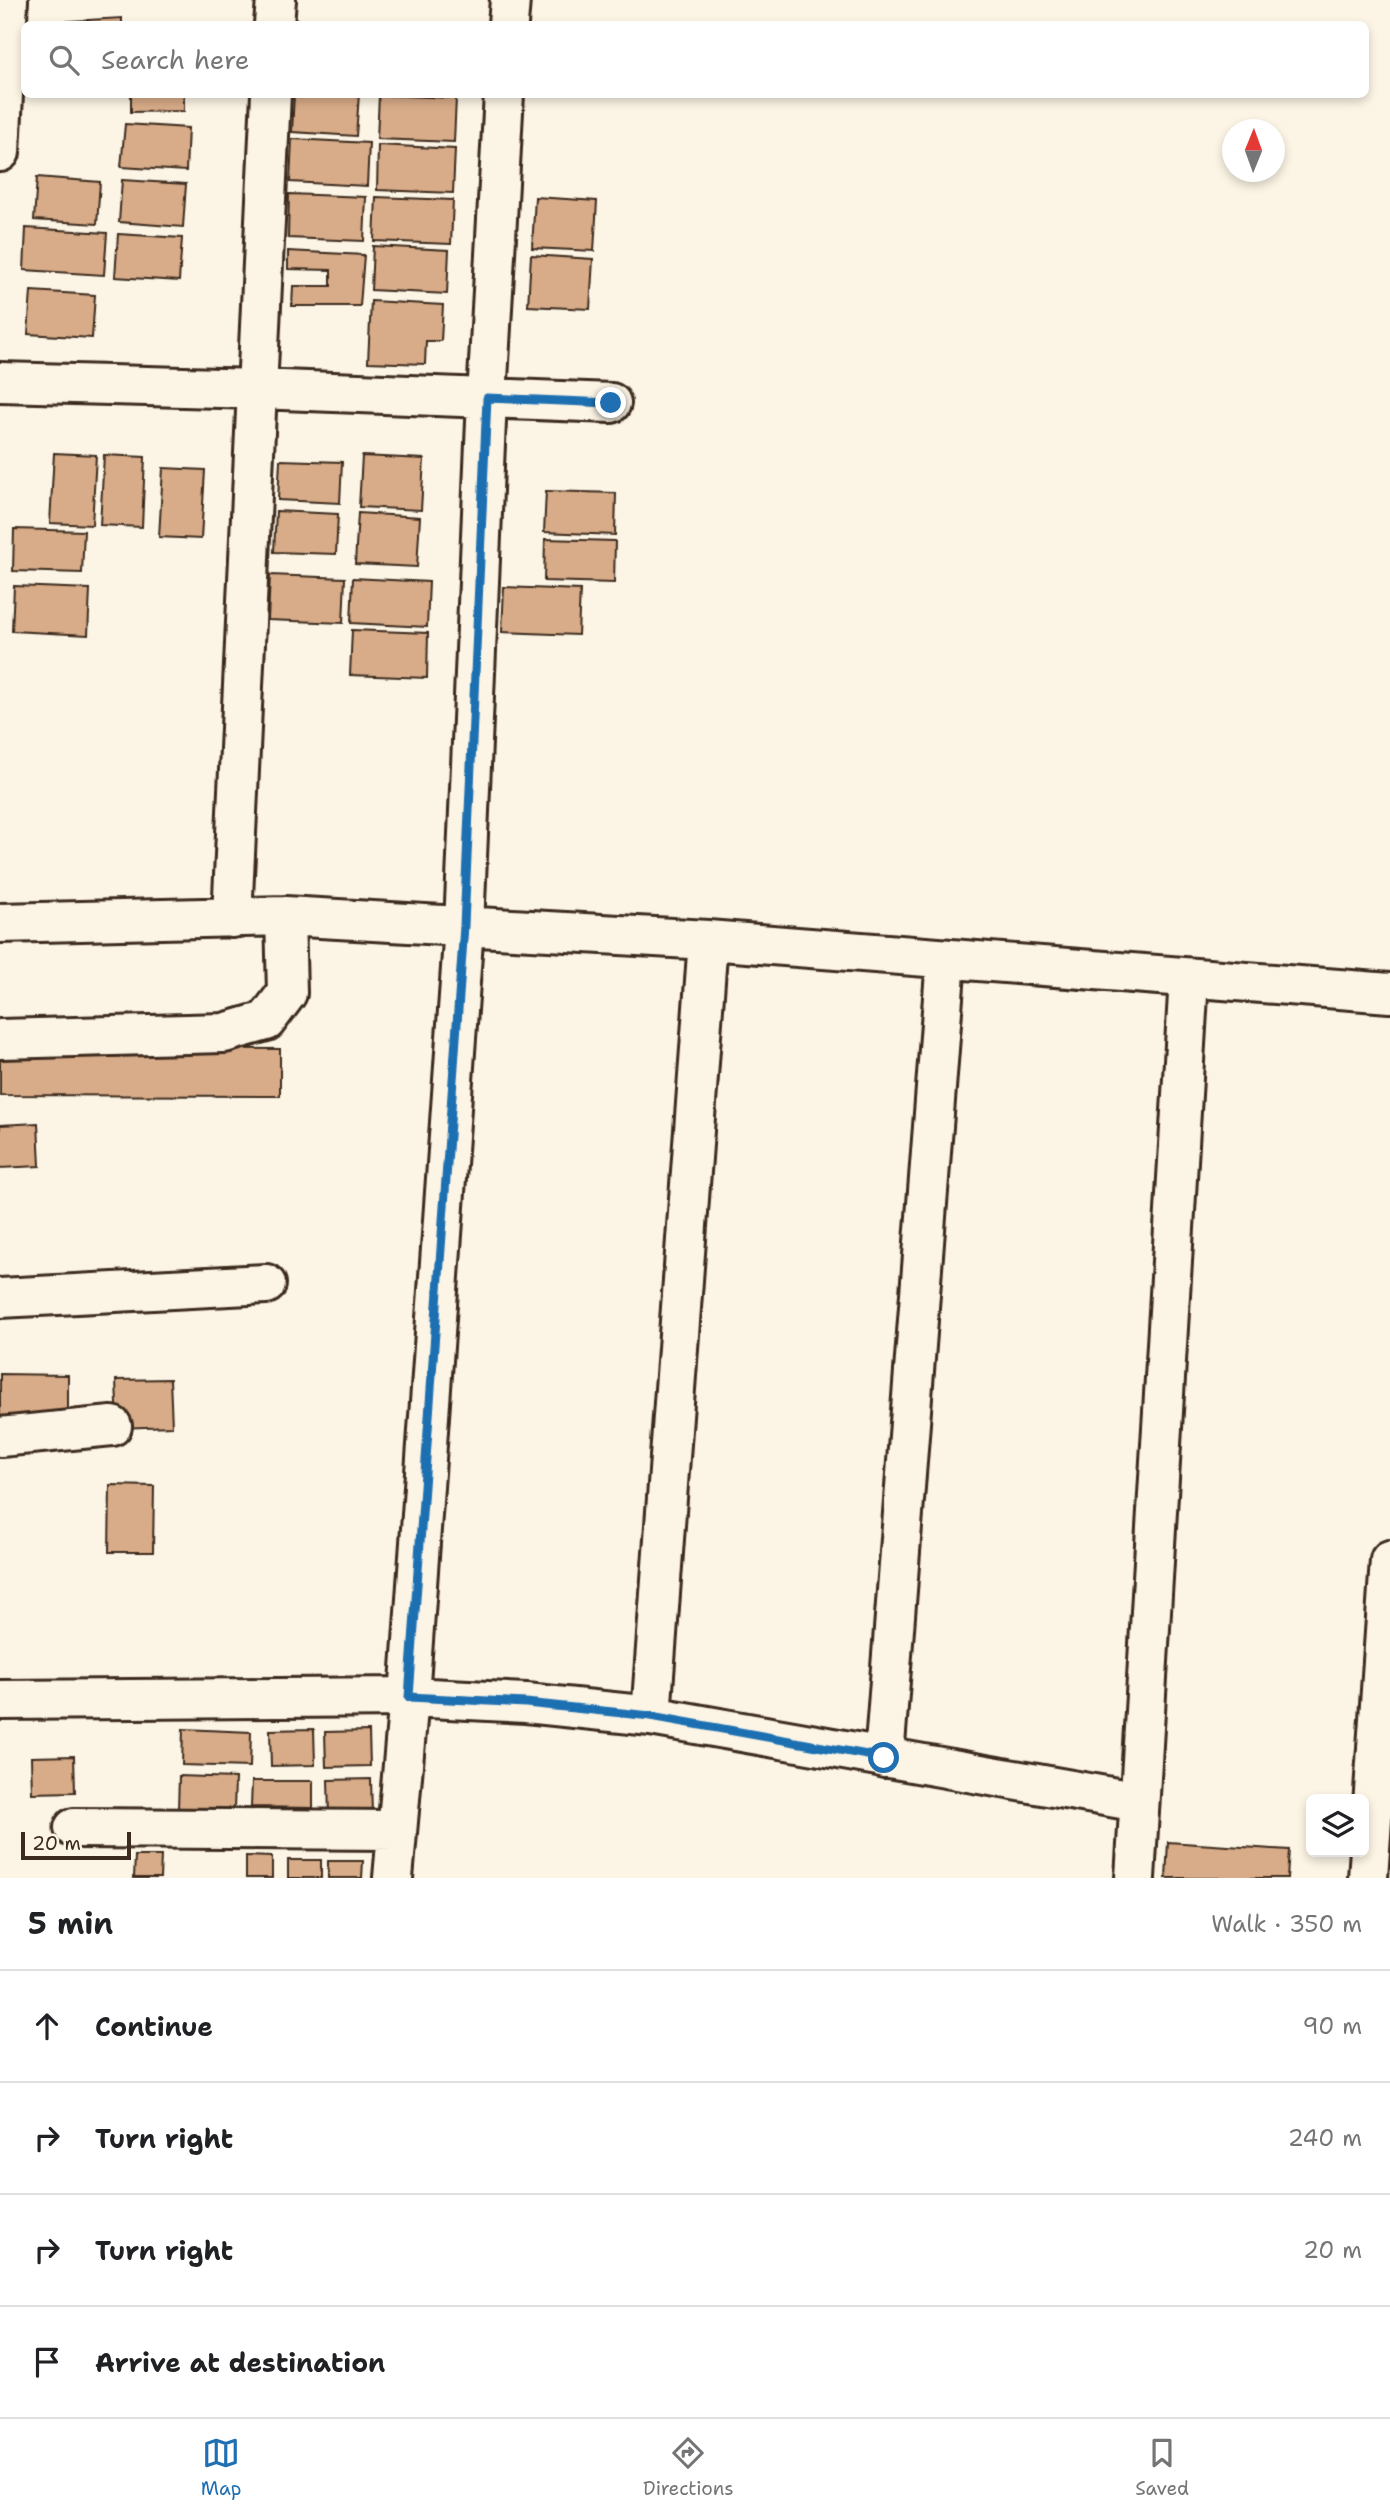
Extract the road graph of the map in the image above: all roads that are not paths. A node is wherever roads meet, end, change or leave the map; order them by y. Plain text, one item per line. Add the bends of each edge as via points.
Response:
1 (8, 0) edge
2 (276, 0) edge
3 (510, 0) edge
4 (274, 21) edge
5 (508, 21) edge
6 (271, 98) edge
7 (504, 98) edge
8 (0, 152) edge
9 (0, 382) edge
10 (257, 389) junction
11 (487, 398) junction
12 (611, 403) dead end
13 (285, 916) junction
14 (233, 918) junction
15 (0, 923) edge
16 (464, 926) junction
17 (708, 940) junction
18 (946, 958) junction
19 (1189, 978) junction
20 (1390, 993) edge
21 (0, 1039) edge
22 (266, 1284) dead end
23 (0, 1298) edge
24 (112, 1426) dead end
25 (0, 1437) edge
26 (1390, 1560) edge
27 (409, 1697) junction
28 (0, 1700) edge
29 (651, 1716) junction
30 (884, 1758) junction
31 (1139, 1802) junction
32 (74, 1828) dead end
33 (396, 1830) junction
34 (393, 1878) edge
35 (1135, 1878) edge
36 (1368, 1878) edge

1 - 8 street
2 - 4 street
3 - 5 street
6 - 10 street
7 - 11 street
9 - 10 street
10 - 11 street
10 - 14 street
11 - 12 street
11 - 16 street
13 - 14 street
13 - 16 street
13 - 21 street via 287,993 266,1021 224,1033
14 - 15 street
16 - 17 street
16 - 27 street
17 - 18 street
17 - 29 street
18 - 19 street
18 - 30 street
19 - 20 street
19 - 31 street
22 - 23 street
24 - 25 street
26 - 36 street
27 - 28 street
27 - 29 street
27 - 33 street
29 - 30 street
30 - 31 street
31 - 35 street
32 - 33 street
33 - 34 street

